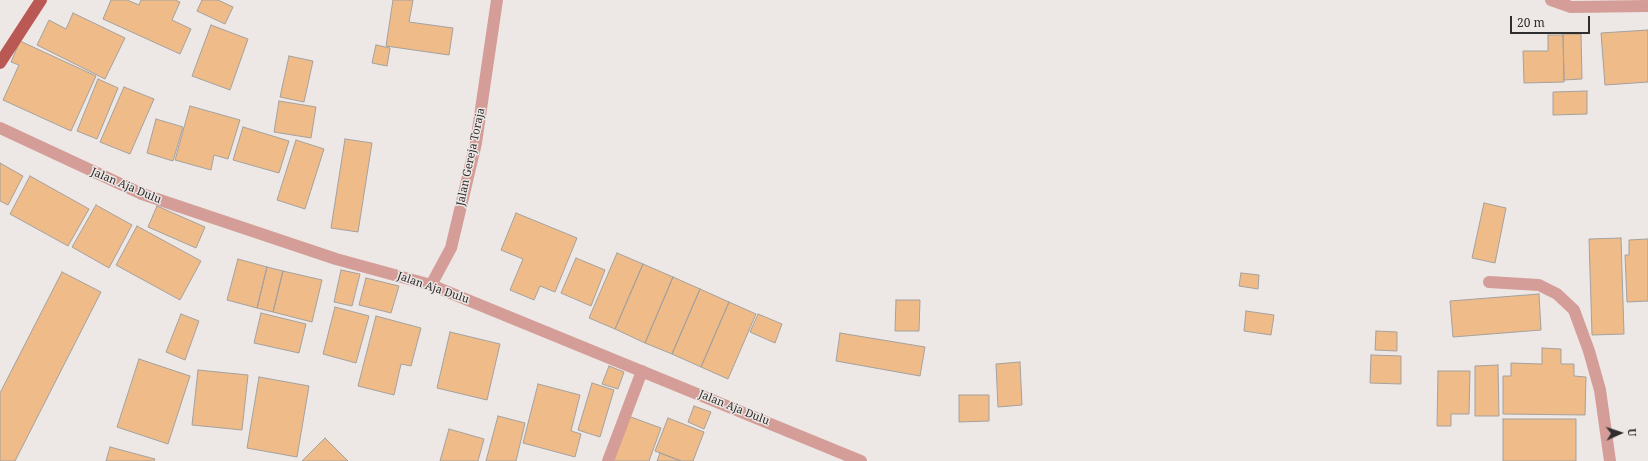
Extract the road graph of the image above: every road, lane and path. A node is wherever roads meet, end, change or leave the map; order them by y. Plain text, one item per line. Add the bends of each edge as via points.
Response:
1 (41, 0) edge
2 (497, 0) edge
3 (1551, 0) edge
4 (1648, 6) edge
5 (0, 63) edge
6 (0, 128) edge
7 (1489, 282) dead end
8 (431, 285) junction
9 (642, 371) junction
10 (608, 461) edge
11 (861, 461) edge
12 (1610, 461) edge

1 - 5 main road
2 - 8 street, Jalan Gereja Toraja via 476,143 451,248
3 - 4 street via 1571,7
6 - 8 street, Jalan Aja Dulu via 142,194 336,259
7 - 12 street via 1539,285 1557,294 1574,310 1600,390
8 - 9 street, Jalan Aja Dulu
9 - 10 street
9 - 11 street, Jalan Aja Dulu

